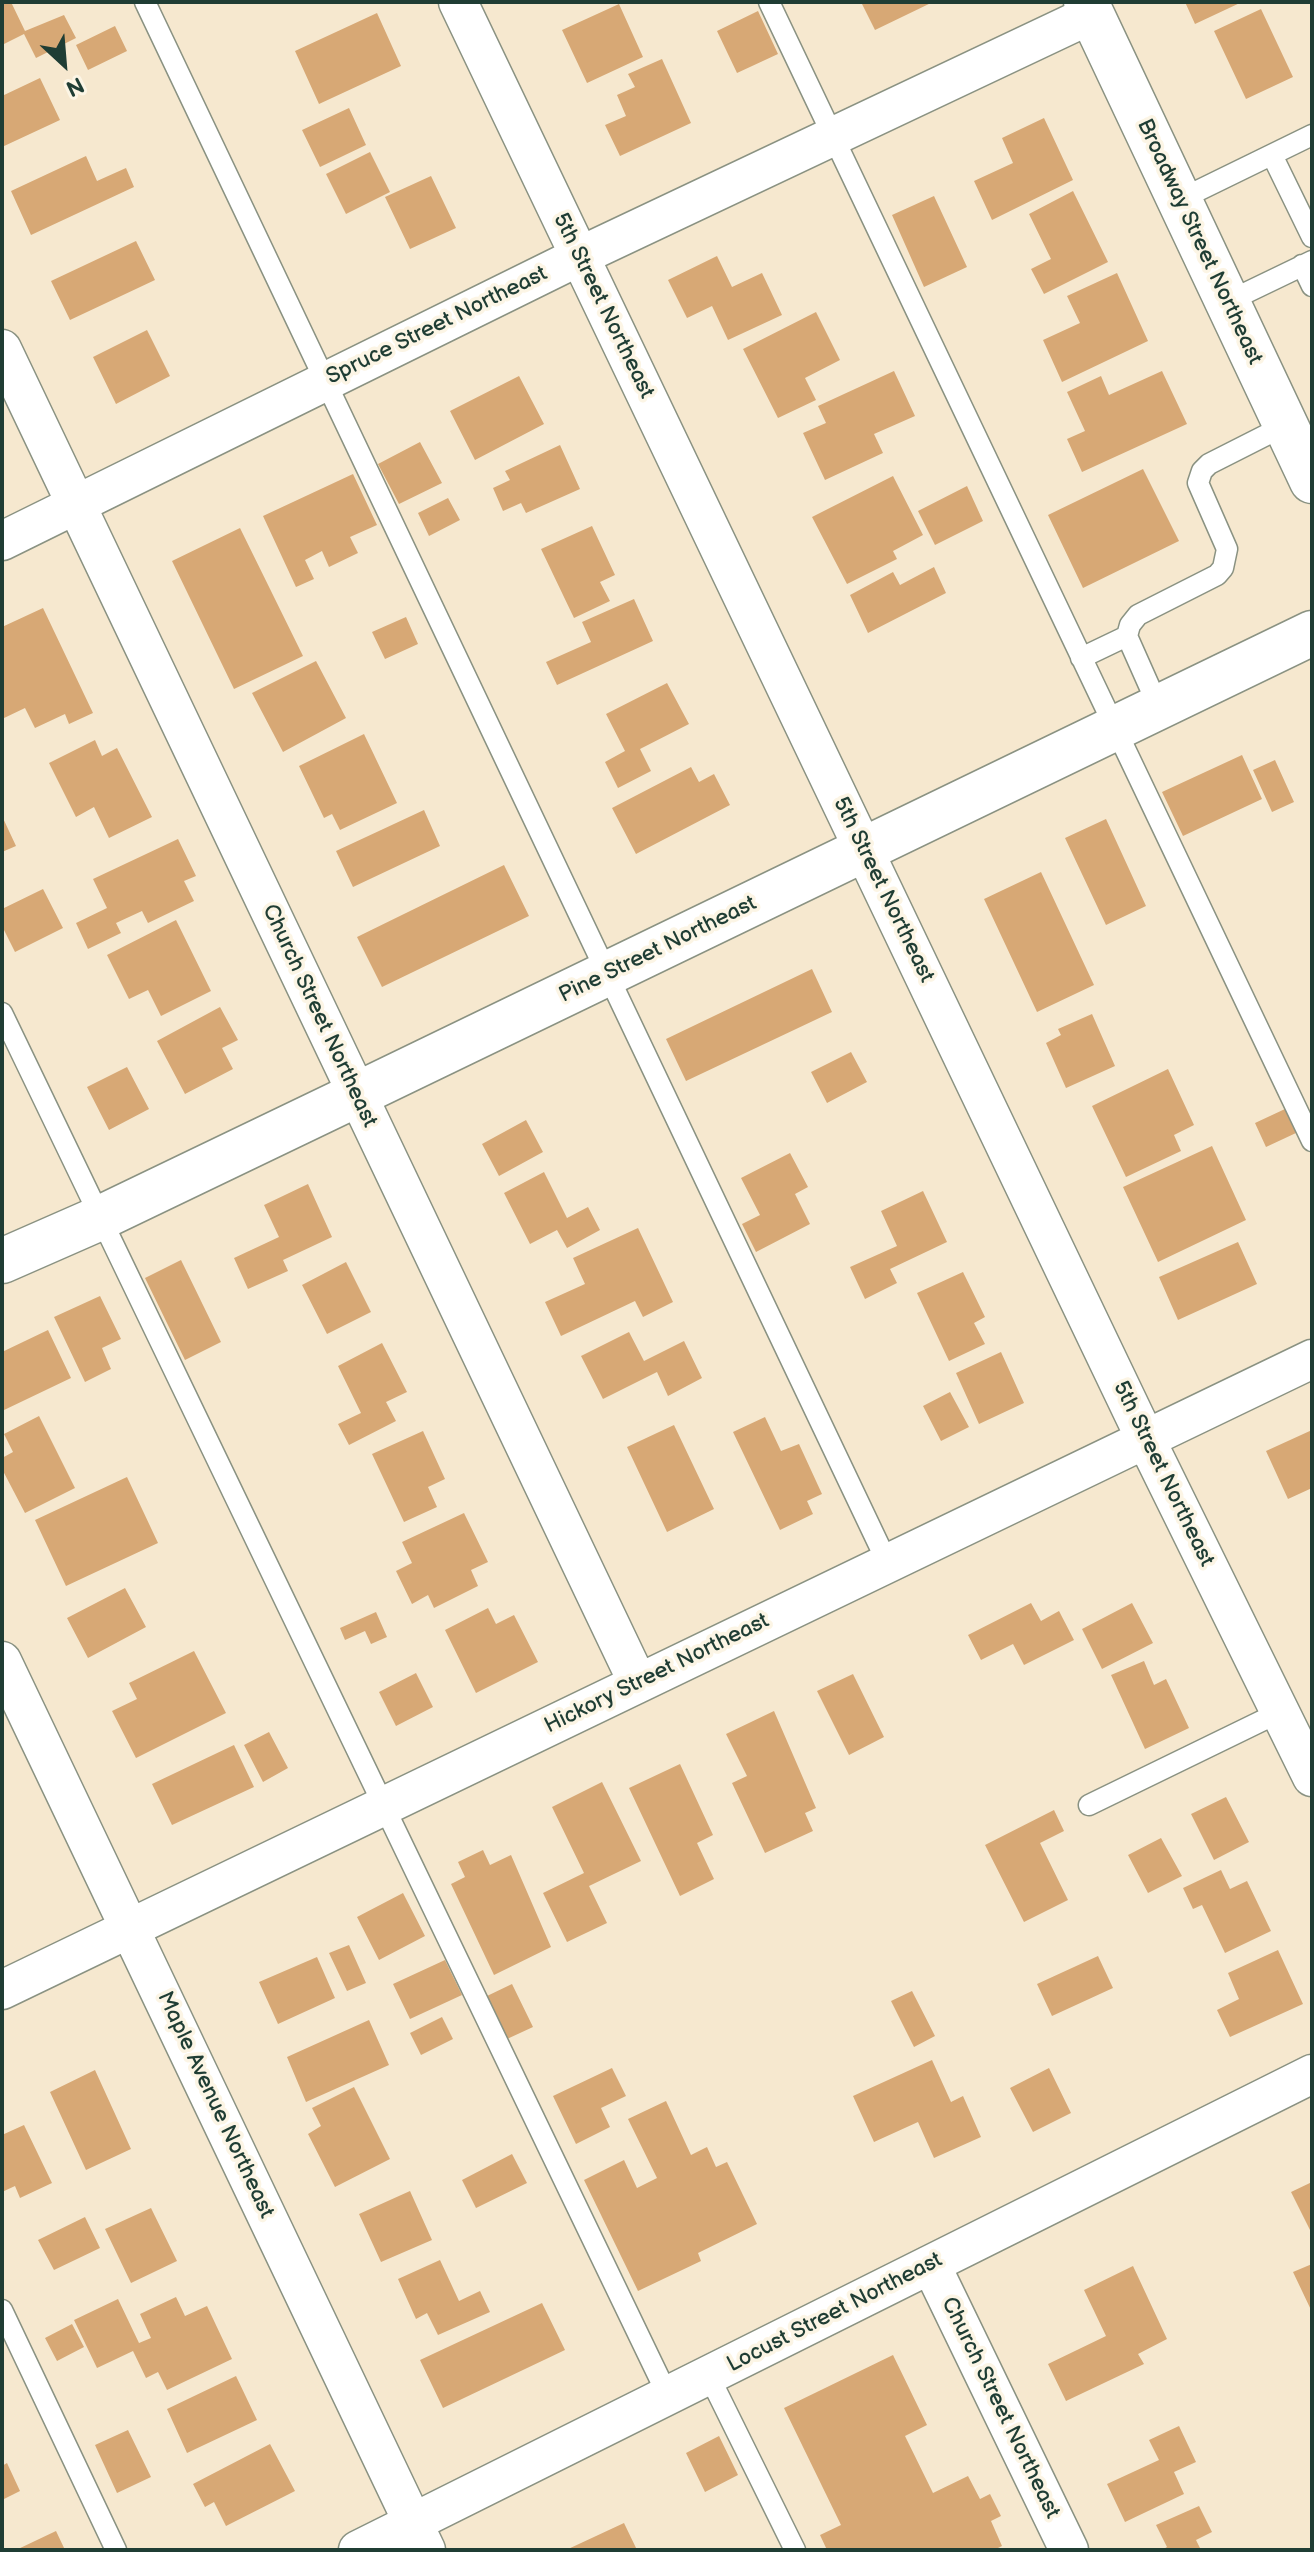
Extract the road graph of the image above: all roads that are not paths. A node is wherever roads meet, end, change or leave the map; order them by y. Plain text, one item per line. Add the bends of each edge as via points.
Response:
1 (145, 2) edge
2 (458, 2) edge
3 (769, 2) edge
4 (1089, 8) edge
5 (1312, 135) edge
6 (832, 136) junction
7 (1272, 155) junction
8 (1179, 200) junction
9 (1312, 237) edge
10 (580, 256) junction
11 (1307, 263) edge
12 (1312, 286) edge
13 (1227, 302) junction
14 (2, 349) edge
15 (325, 381) junction
16 (1286, 425) junction
17 (1312, 481) edge
18 (77, 503) junction
19 (2, 541) edge
20 (1312, 633) edge
21 (1127, 636) junction
22 (1081, 658) junction
23 (1159, 708) junction
24 (1114, 729) junction
25 (864, 850) junction
26 (608, 974) junction
27 (2, 1013) edge
28 (356, 1095) junction
29 (1312, 1141) edge
30 (100, 1218) junction
31 (2, 1261) edge
32 (1312, 1359) edge
33 (1146, 1440) junction
34 (888, 1564) junction
35 (2, 1661) edge
36 (638, 1683) junction
37 (1280, 1712) junction
38 (1312, 1777) edge
39 (1089, 1805) dead end
40 (385, 1806) junction
41 (131, 1929) junction
42 (2, 1990) edge
43 (1312, 2074) edge
44 (931, 2265) junction
45 (2, 2310) edge
46 (709, 2376) junction
47 (668, 2396) junction
48 (420, 2537) edge
49 (116, 2550) edge
50 (358, 2550) edge
51 (795, 2550) edge
52 (1069, 2550) edge

1 - 15 lane
2 - 10 street, 5th Street Northeast
3 - 6 lane
4 - 6 street, Spruce Street Northeast
4 - 8 main road, Broadway Street Northeast
5 - 7 lane
6 - 10 street, Spruce Street Northeast
6 - 22 lane
7 - 8 lane
7 - 9 lane
8 - 13 main road, Broadway Street Northeast
10 - 15 street, Spruce Street Northeast
10 - 25 street, 5th Street Northeast
11 - 12 lane
11 - 13 lane
13 - 16 main road, Broadway Street Northeast
14 - 18 street, Church Street Northeast
15 - 18 street, Spruce Street Northeast
15 - 26 lane
16 - 17 main road, Broadway Street Northeast
16 - 21 lane via 1202,471 1198,483 1227,549 1223,568 1138,615
18 - 19 street, Spruce Street Northeast
18 - 28 street, Church Street Northeast
20 - 23 main road, Pine Street Northeast
21 - 22 lane
21 - 23 lane
22 - 24 lane
23 - 24 main road, Pine Street Northeast
24 - 25 main road, Pine Street Northeast
24 - 29 lane
25 - 26 main road, Pine Street Northeast
25 - 33 street, 5th Street Northeast
26 - 28 main road, Pine Street Northeast
26 - 34 lane
27 - 30 lane
28 - 30 main road, Pine Street Northeast
28 - 36 street, Church Street Northeast
30 - 31 main road, Pine Street Northeast
30 - 40 lane
32 - 33 street, Hickory Street Northeast
33 - 34 street, Hickory Street Northeast
33 - 37 street, 5th Street Northeast
34 - 36 street, Hickory Street Northeast
35 - 41 street, Maple Avenue Northeast
36 - 40 street, Hickory Street Northeast
37 - 38 street, 5th Street Northeast
37 - 39 lane
40 - 41 street, Hickory Street Northeast
40 - 47 lane
41 - 42 street, Hickory Street Northeast
41 - 48 street, Maple Avenue Northeast
43 - 44 street, Locust Street Northeast
44 - 46 street, Locust Street Northeast
44 - 52 street, Church Street Northeast
45 - 49 lane
46 - 47 street, Locust Street Northeast
46 - 51 lane
47 - 48 street, Locust Street Northeast
48 - 50 street, Locust Street Northeast

